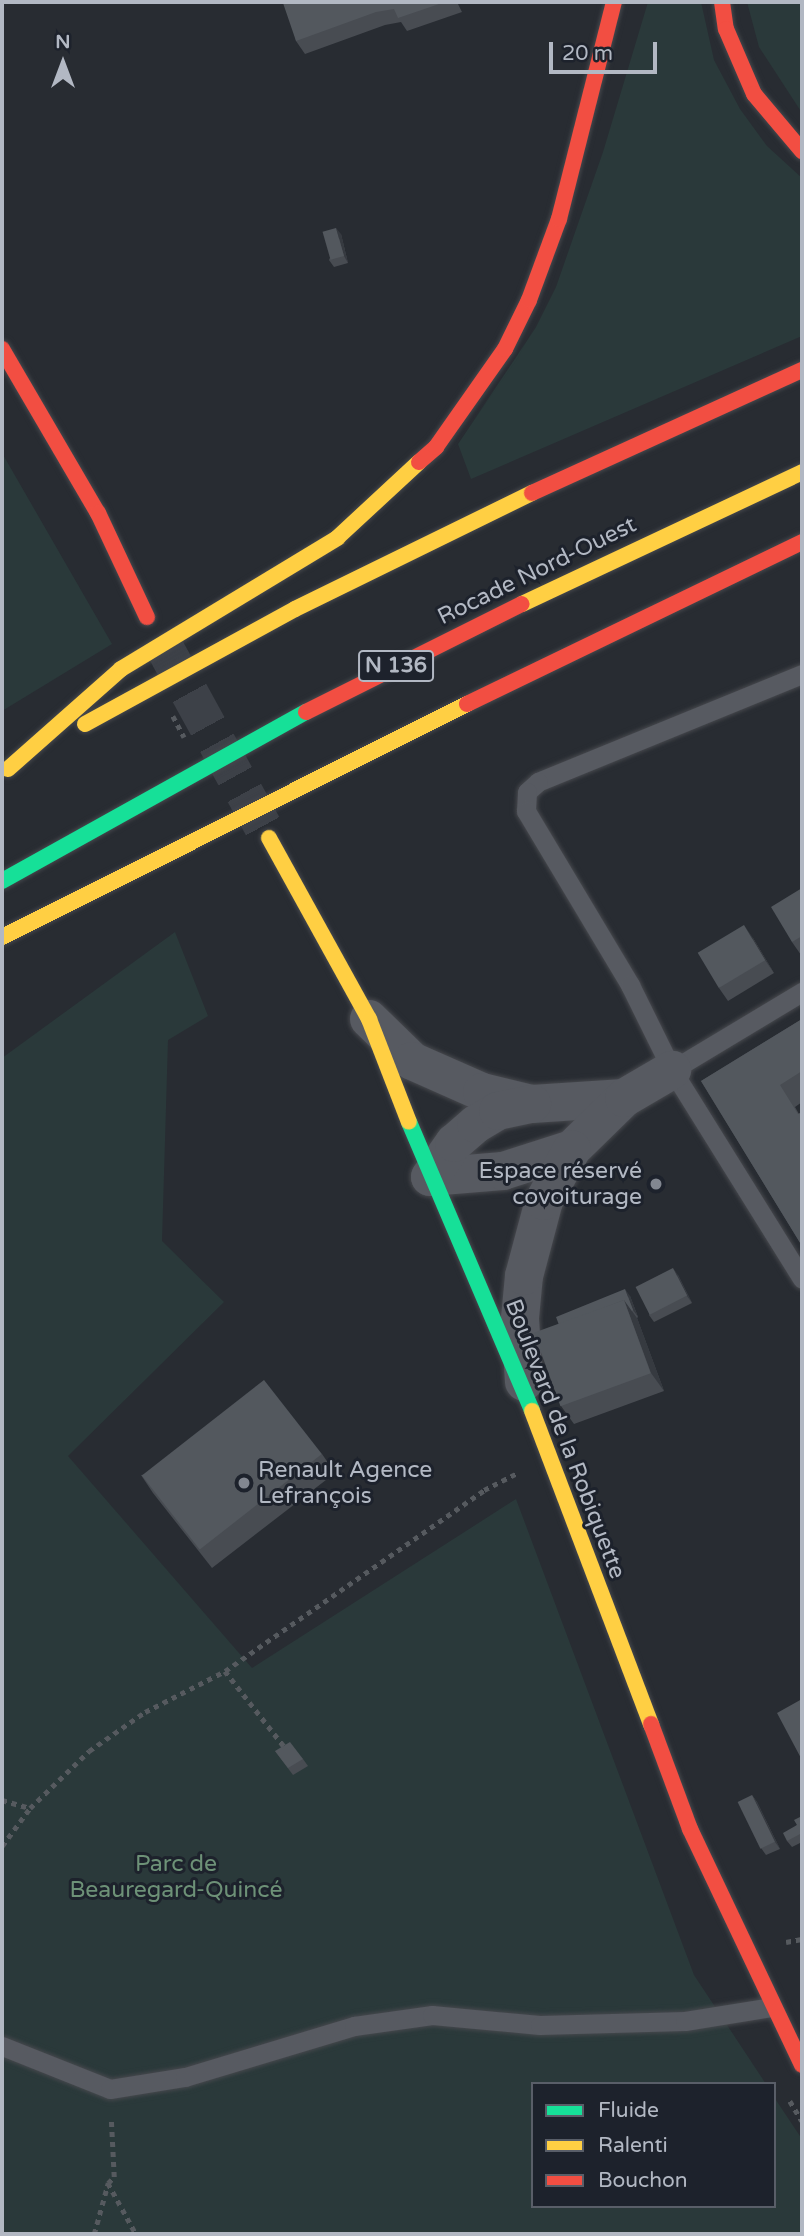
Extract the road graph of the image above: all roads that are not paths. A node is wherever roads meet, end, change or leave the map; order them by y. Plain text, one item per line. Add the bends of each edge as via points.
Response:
1 (614, 2) edge
2 (722, 2) edge
3 (802, 151) edge
4 (2, 349) edge
5 (802, 370) edge
6 (802, 472) edge
7 (802, 542) edge
8 (147, 617) dead end
9 (802, 674) edge
10 (5, 771) edge
11 (269, 838) tunnel mouth
12 (2, 881) edge
13 (2, 937) edge
14 (802, 992) edge
15 (369, 1019) junction
16 (671, 1070) junction
17 (624, 1098) junction
18 (532, 1104) junction
19 (572, 1149) junction
20 (430, 1177) junction
21 (802, 1279) edge
22 (525, 1391) junction
23 (771, 2007) junction
24 (2, 2046) edge
25 (802, 2064) edge

1 - 10 main road via 559,219 529,300 505,349 436,447 337,538 121,669
2 - 3 main road via 726,29 754,94
4 - 8 main road via 98,513
5 - 10 main road via 540,489 295,609
6 - 12 main road, Rocade Nord-Ouest / N 136 via 672,530 329,699
7 - 13 main road via 349,761
9 - 16 lane via 538,782 527,792 526,811 636,996
11 - 15 main road, Boulevard de la Robiquette
14 - 16 lane
15 - 18 street via 412,1061 443,1077
15 - 20 main road, Boulevard de la Robiquette
16 - 17 street
16 - 21 lane
17 - 18 street
17 - 19 street
18 - 20 street via 498,1111 476,1124 454,1143
19 - 20 street via 503,1171
19 - 22 street via 544,1201 524,1276 520,1318
20 - 22 main road, Boulevard de la Robiquette via 458,1229
22 - 23 main road, Boulevard de la Robiquette via 690,1829
23 - 24 lane via 685,2021 540,2025 432,2015 354,2026 185,2077 110,2089
23 - 25 main road, Boulevard de la Robiquette

